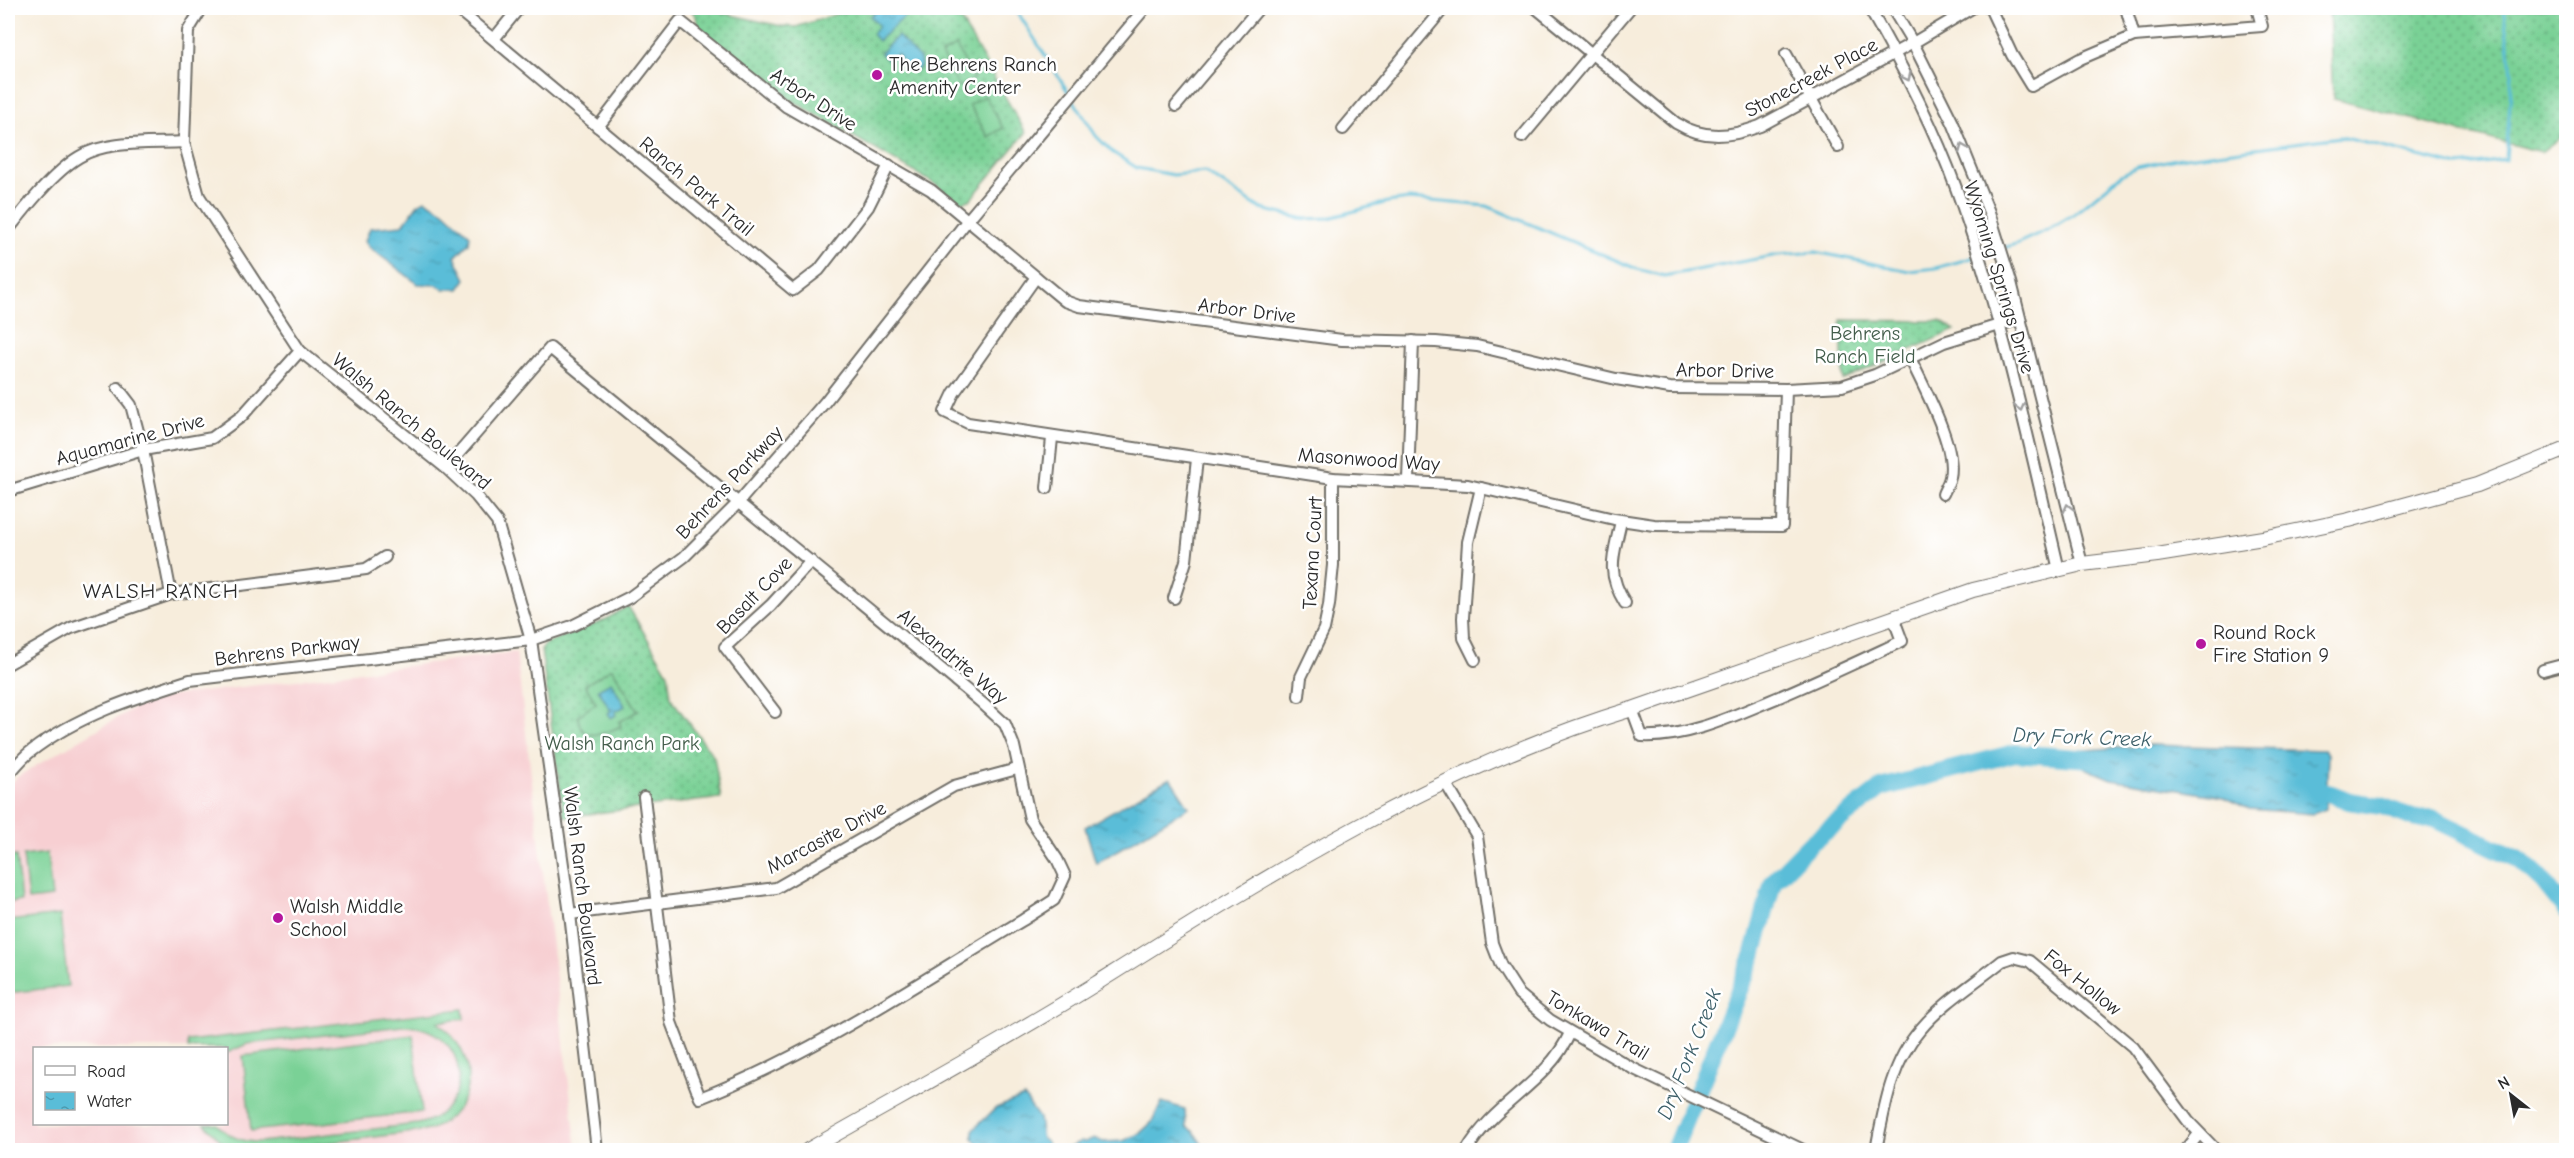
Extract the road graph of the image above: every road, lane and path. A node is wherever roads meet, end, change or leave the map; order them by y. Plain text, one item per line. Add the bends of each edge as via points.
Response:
1 (202, 8) edge
2 (456, 8) edge
3 (519, 8) edge
4 (1145, 8) edge
5 (1259, 8) edge
6 (1444, 8) edge
7 (1536, 8) edge
8 (1630, 8) edge
9 (1869, 8) edge
10 (1892, 8) edge
11 (1972, 8) edge
12 (1990, 8) edge
13 (2126, 8) edge
14 (2257, 8) edge
15 (2134, 36) junction
16 (494, 39) junction
17 (1913, 43) junction
18 (1895, 53) junction
19 (1591, 54) junction
20 (1786, 54) dead end
21 (1811, 98) junction
22 (1176, 106) dead end
23 (598, 127) junction
24 (1343, 129) dead end
25 (1522, 137) dead end
26 (184, 142) junction
27 (1838, 147) dead end
28 (889, 165) junction
29 (967, 221) junction
30 (8, 230) edge
31 (1036, 277) junction
32 (2019, 320) junction
33 (1998, 326) junction
34 (1413, 341) junction
35 (300, 351) junction
36 (1910, 358) junction
37 (118, 388) dead end
38 (1786, 389) junction
39 (1052, 438) junction
40 (2566, 448) edge
41 (143, 450) junction
42 (1197, 459) junction
43 (446, 468) junction
44 (1334, 478) junction
45 (1408, 480) junction
46 (1047, 488) dead end
47 (1481, 488) junction
48 (8, 491) edge
49 (1943, 494) dead end
50 (737, 504) junction
51 (1621, 520) junction
52 (385, 557) dead end
53 (811, 561) junction
54 (2082, 564) junction
55 (2059, 570) junction
56 (171, 594) junction
57 (1174, 598) dead end
58 (1625, 603) dead end
59 (1893, 617) junction
60 (531, 640) junction
61 (1475, 660) dead end
62 (8, 664) edge
63 (2566, 664) edge
64 (2544, 670) dead end
65 (1299, 696) dead end
66 (1632, 709) junction
67 (775, 712) dead end
68 (1017, 769) junction
69 (8, 775) edge
70 (1445, 782) junction
71 (644, 797) dead end
72 (656, 903) junction
73 (570, 914) junction
74 (1570, 1033) junction
75 (2199, 1134) junction
76 (597, 1150) edge
77 (808, 1150) edge
78 (1467, 1150) edge
79 (1803, 1150) edge
80 (1876, 1150) edge
81 (2186, 1150) edge
82 (2216, 1150) edge

1 - 26 street, Walsh Ranch Boulevard via 188,31
2 - 16 street, Ranch Park Trail
3 - 16 street
4 - 29 street, Behrens Parkway
5 - 22 street
6 - 24 street
7 - 19 street, Stonecreek Place
8 - 19 street
9 - 18 street, Wyoming Springs Drive
10 - 17 street, Wyoming Springs Drive
11 - 17 street, Stonecreek Place
12 - 15 street via 2031,86
13 - 15 street
14 - 15 street via 2262,26
16 - 23 street, Ranch Park Trail
17 - 18 street, Stonecreek Place
32 -> 17 street, Wyoming Springs Drive via 1989,212 1953,123
18 - 21 street, Stonecreek Place
18 -> 33 street, Wyoming Springs Drive via 1955,185
19 - 21 street, Stonecreek Place via 1676,123 1699,134 1740,134
19 - 25 street
20 - 21 street
21 - 27 street
23 - 28 street, Arbor Drive via 680,21 787,107
23 - 28 street, Ranch Park Trail via 793,290 819,270 868,207
26 - 30 street via 115,145 79,156 39,192
26 - 35 street, Walsh Ranch Boulevard via 198,196
28 - 29 street, Arbor Drive via 931,190
29 - 31 street, Arbor Drive
29 - 50 street, Behrens Parkway via 825,402
31 - 34 street, Arbor Drive via 1065,301 1098,310 1342,340
31 - 39 street, Masonwood Way via 954,393 945,412 968,423
32 - 33 street, Arbor Drive
54 -> 32 street, Wyoming Springs Drive
33 - 36 street, Arbor Drive via 1944,342
33 -> 55 street, Wyoming Springs Drive
34 - 38 street, Arbor Drive via 1509,352 1646,385
34 - 45 street
35 - 41 street, Aquamarine Drive via 242,416 212,438
35 - 43 street, Walsh Ranch Boulevard
36 - 38 street, Arbor Drive via 1842,386
36 - 49 street via 1944,435 1951,464
37 - 41 street via 132,405
38 - 51 street, Masonwood Way via 1782,526 1654,525
39 - 42 street, Masonwood Way
39 - 46 street
40 - 54 main road via 2477,485 2349,520 2263,538
41 - 48 street, Aquamarine Drive
41 - 56 street
42 - 44 street, Masonwood Way
42 - 57 street via 1186,561
43 - 50 street, Alexandrite Way via 550,348
43 - 60 street, Walsh Ranch Boulevard via 497,522
44 - 45 street, Masonwood Way
44 - 65 street, Texana Court via 1329,605 1324,629 1301,677
45 - 47 street, Masonwood Way
47 - 51 street, Masonwood Way
47 - 61 street via 1468,542 1463,618 1464,638
50 - 53 street, Alexandrite Way
50 - 60 street, Behrens Parkway via 684,557 630,597 572,626
51 - 58 street via 1612,569
52 - 56 street via 366,569
53 - 67 street, Basalt Cove via 725,647
53 - 68 street, Alexandrite Way via 1005,724 1014,746
54 - 55 main road
55 - 59 main road via 1973,591
56 - 62 street via 71,628
59 - 66 main road
59 - 66 street via 1902,641 1813,683 1720,720 1659,737 1642,736
60 - 69 street, Behrens Parkway via 190,680 142,695 69,727 30,752
60 - 73 street, Walsh Ranch Boulevard
63 - 64 street
66 - 70 main road via 1480,764
68 - 72 street, Marcasite Drive via 954,786 776,888
68 - 72 street, Alexandrite Way via 1030,819 1065,876 1054,900 812,1045 700,1098 670,1022
70 - 74 street, Tonkawa Trail via 1478,836 1488,928 1501,966 1518,994
70 - 77 main road via 1353,829 1076,996
71 - 72 street, Alexandrite Way
72 - 73 street, Marcasite Drive
73 - 76 street, Walsh Ranch Boulevard
74 - 78 street via 1549,1068 1482,1127
74 - 79 street, Tonkawa Trail via 1644,1074
75 - 80 street, Fox Hollow via 2127,1042 2030,961 2014,957 2002,961 1931,1018 1912,1040 1888,1093
75 - 81 street
75 - 82 street, Fox Hollow

